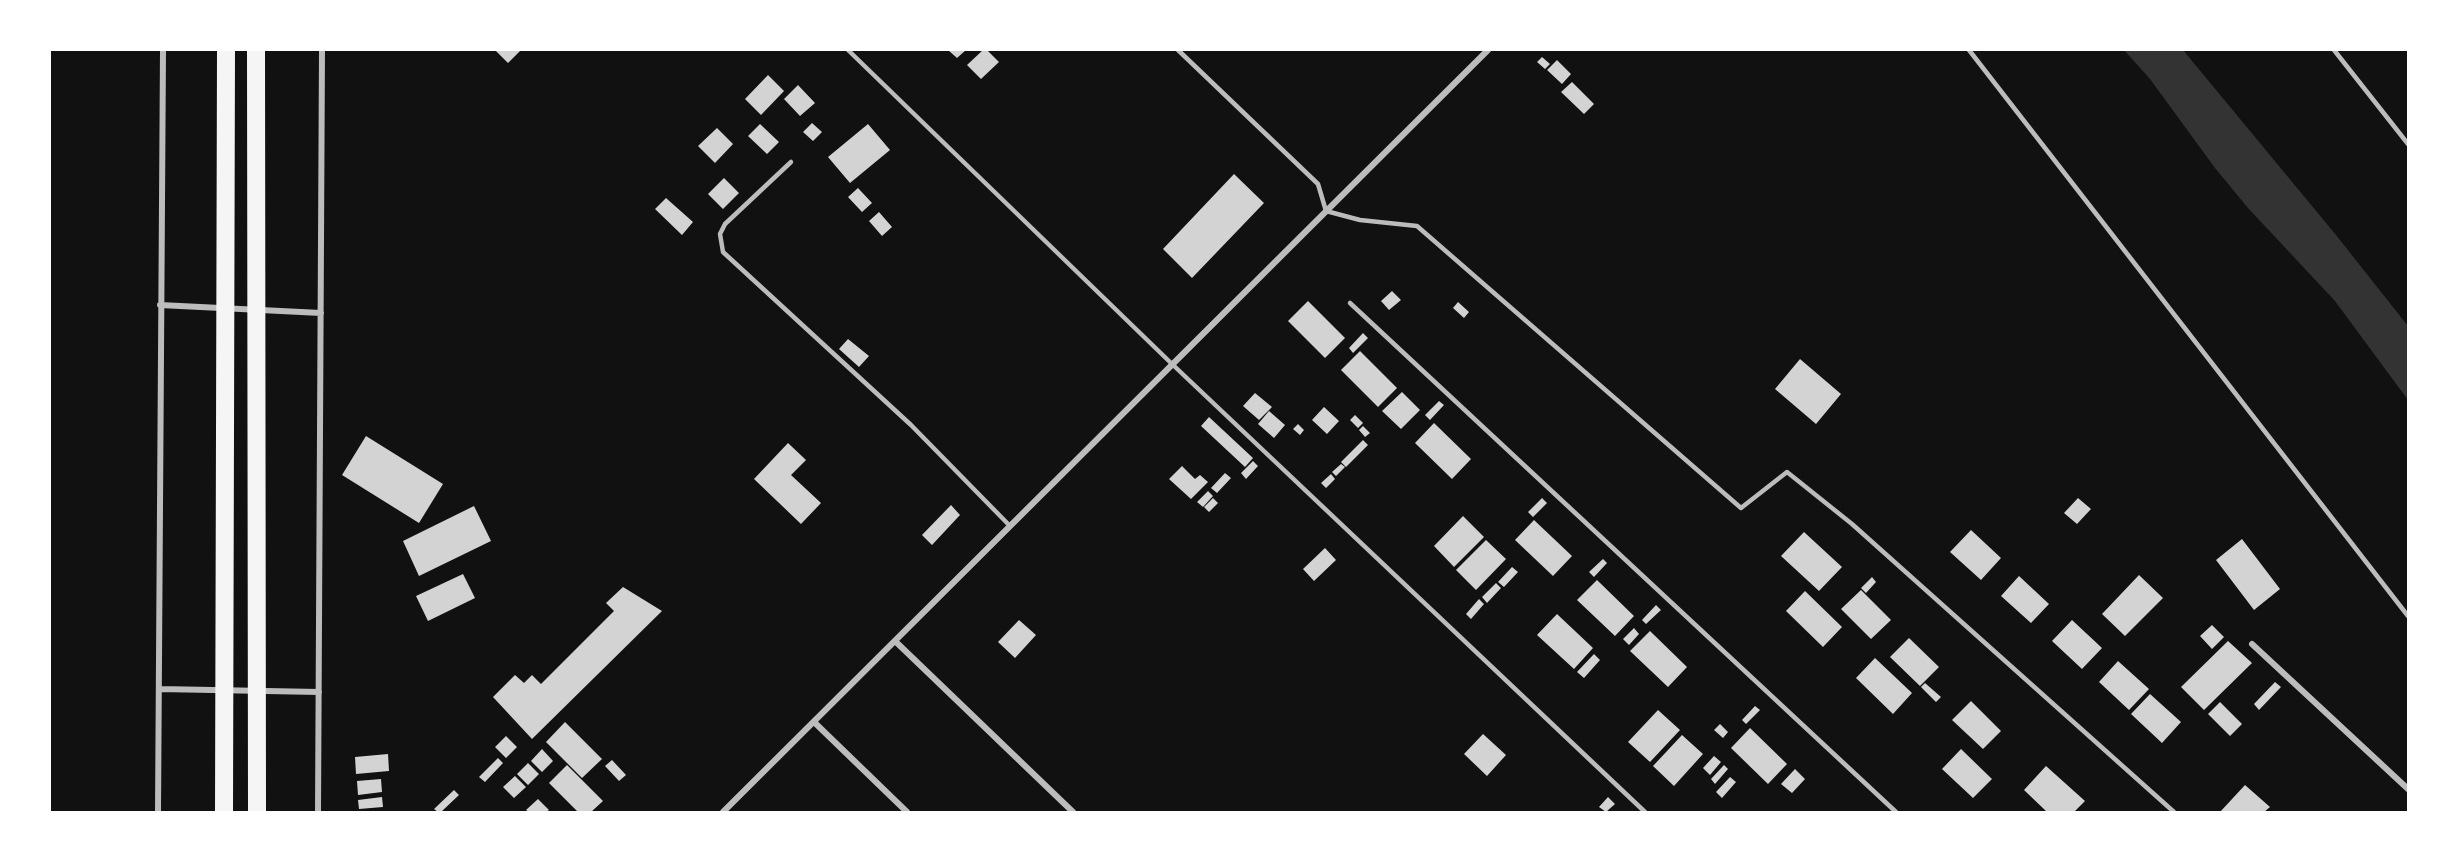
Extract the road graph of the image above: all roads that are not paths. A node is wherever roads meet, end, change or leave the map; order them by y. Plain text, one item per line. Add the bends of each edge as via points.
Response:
1 (163, 50) edge
2 (226, 50) edge
3 (256, 50) edge
4 (322, 50) edge
5 (848, 50) edge
6 (1178, 50) edge
7 (1488, 50) edge
8 (1969, 50) edge
9 (2334, 50) edge
10 (2409, 144) edge
11 (791, 162) dead end
12 (1326, 211) junction
13 (1350, 303) dead end
14 (160, 305) junction
15 (321, 313) junction
16 (1172, 364) junction
17 (1010, 526) junction
18 (2409, 616) edge
19 (895, 641) junction
20 (2252, 644) dead end
21 (159, 689) junction
22 (319, 692) junction
23 (814, 722) junction
24 (2409, 789) edge
25 (158, 813) edge
26 (224, 813) edge
27 (257, 813) edge
28 (318, 813) edge
29 (723, 813) edge
30 (907, 813) edge
31 (1073, 813) edge
32 (1645, 813) edge
33 (1896, 813) edge
34 (2174, 813) edge

1 - 14 street
2 - 26 highway
3 - 27 highway
4 - 15 street
5 - 16 lane
6 - 12 lane via 1318,184
7 - 12 street
8 - 18 lane
9 - 10 lane
11 - 17 lane via 725,224 720,234 723,252 911,425
12 - 16 street
12 - 34 lane via 1360,220 1417,226 1741,508 1786,472 1852,524
13 - 33 lane
14 - 15 street
14 - 21 street
15 - 22 street
16 - 17 street
16 - 32 lane
17 - 19 street
19 - 23 street
19 - 31 street
20 - 24 street
21 - 22 street
21 - 25 street
22 - 28 street
23 - 29 street
23 - 30 street

